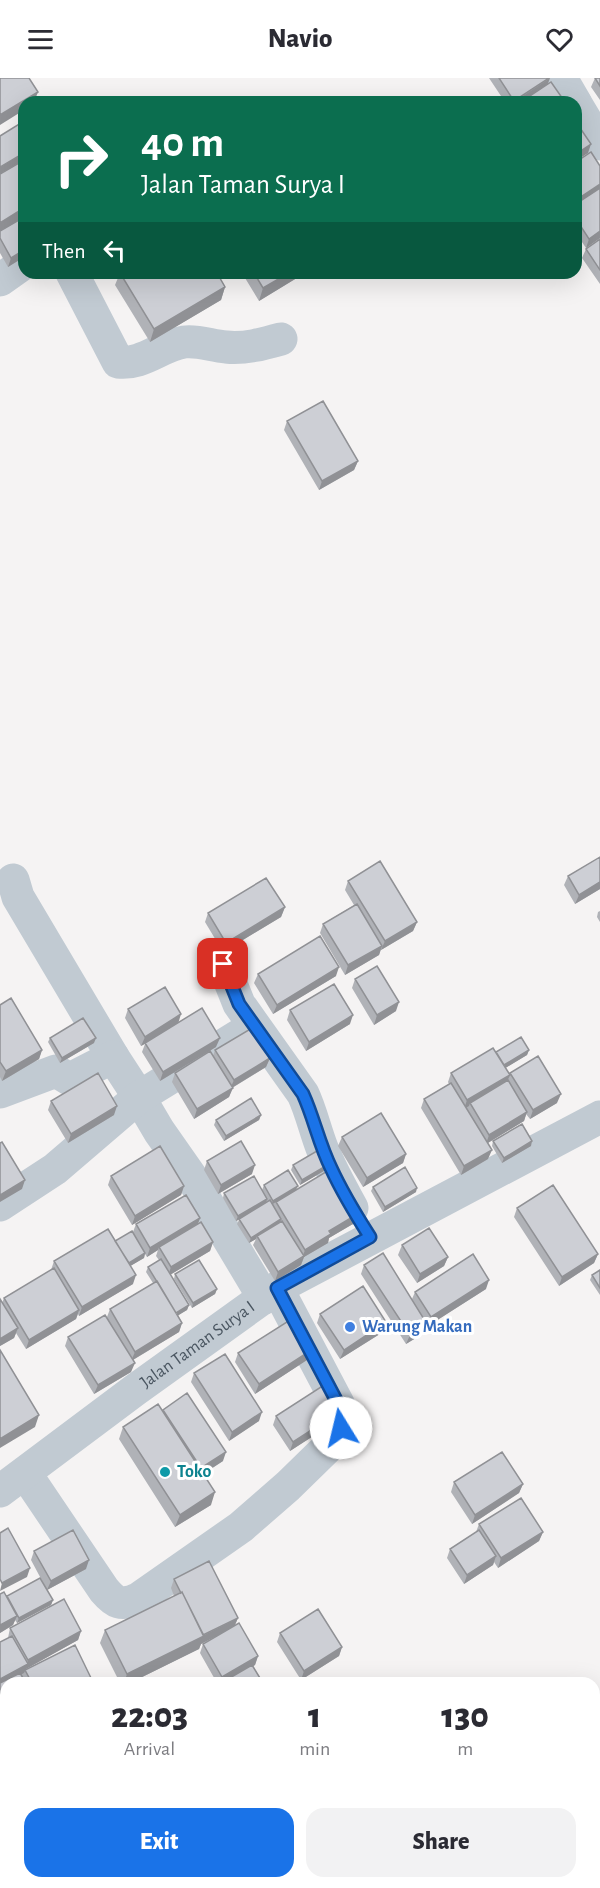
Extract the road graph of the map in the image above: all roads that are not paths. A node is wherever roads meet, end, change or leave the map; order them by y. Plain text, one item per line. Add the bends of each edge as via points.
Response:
1 (561, 78) edge
2 (572, 96) edge
3 (582, 113) edge
4 (600, 144) edge
5 (18, 267) edge
6 (75, 279) edge
7 (0, 280) edge
8 (281, 339) dead end
9 (13, 880) dead end
10 (223, 964) dead end
11 (255, 1026) junction
12 (113, 1057) junction
13 (0, 1092) edge
14 (139, 1097) junction
15 (600, 1117) edge
16 (0, 1205) edge
17 (370, 1237) junction
18 (271, 1293) junction
19 (13, 1482) edge

1 - 2 street
3 - 4 street
5 - 7 street
6 - 8 street via 118,363 142,359 184,342 237,348
9 - 12 street via 18,897
10 - 11 street via 239,1004
11 - 14 street
11 - 17 street via 303,1094 331,1168
12 - 13 street via 69,1079 56,1071
12 - 14 street
14 - 16 street via 55,1169
14 - 18 street
15 - 17 street, Jalan Taman Surya I
17 - 18 street, Jalan Taman Surya I
18 - 19 street, Jalan Taman Surya I
18 - 19 street via 344,1415 331,1444 241,1527 126,1604 111,1599

